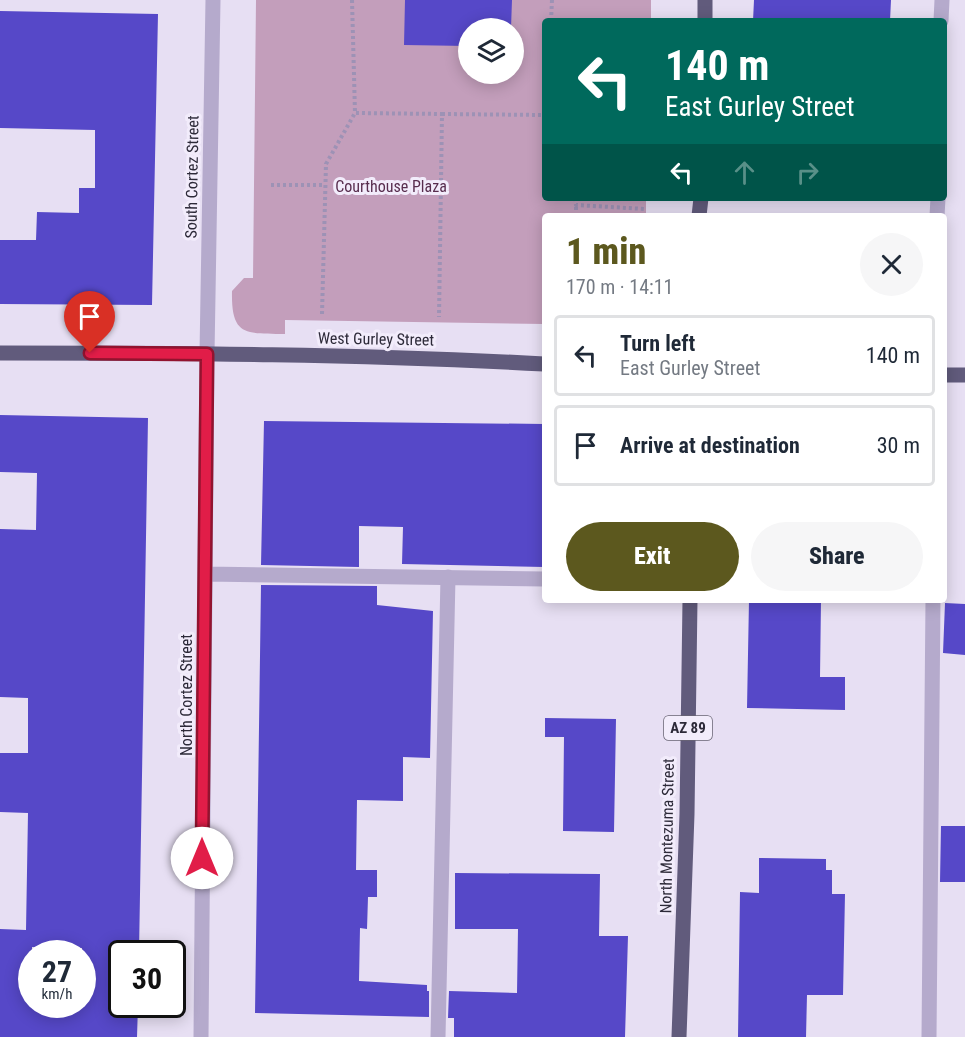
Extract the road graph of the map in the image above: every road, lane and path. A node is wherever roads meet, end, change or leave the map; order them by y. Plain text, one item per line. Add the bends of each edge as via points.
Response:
1 (213, 0) edge
2 (352, 0) edge
3 (552, 0) edge
4 (705, 0) edge
5 (942, 0) edge
6 (551, 18) edge
7 (705, 18) edge
8 (941, 18) edge
9 (355, 113) junction
10 (442, 114) junction
11 (542, 115) edge
12 (271, 185) dead end
13 (326, 185) junction
14 (575, 201) edge
15 (576, 205) junction
16 (645, 209) dead end
17 (576, 213) edge
18 (322, 314) dead end
19 (439, 317) dead end
20 (0, 353) edge
21 (207, 354) junction
22 (542, 364) edge
23 (947, 375) edge
24 (965, 375) edge
25 (205, 574) junction
26 (448, 577) junction
27 (542, 579) edge
28 (690, 603) edge
29 (933, 603) edge
30 (201, 1037) edge
31 (438, 1037) edge
32 (679, 1037) edge
33 (929, 1037) edge

1 - 21 street, South Cortez Street
2 - 9 path
3 - 6 path
4 - 7 main road
5 - 8 street
9 - 10 path
9 - 13 path via 326,164
10 - 11 path
10 - 19 path
12 - 13 path
13 - 18 path
14 - 15 path
15 - 16 path
15 - 17 path
20 - 21 main road, West Gurley Street
21 - 22 main road, West Gurley Street
21 - 25 street, North Cortez Street
23 - 24 main road
25 - 26 street
25 - 30 street, North Cortez Street
26 - 27 street
26 - 31 street
28 - 32 main road, North Montezuma Street / AZ 89
29 - 33 street

